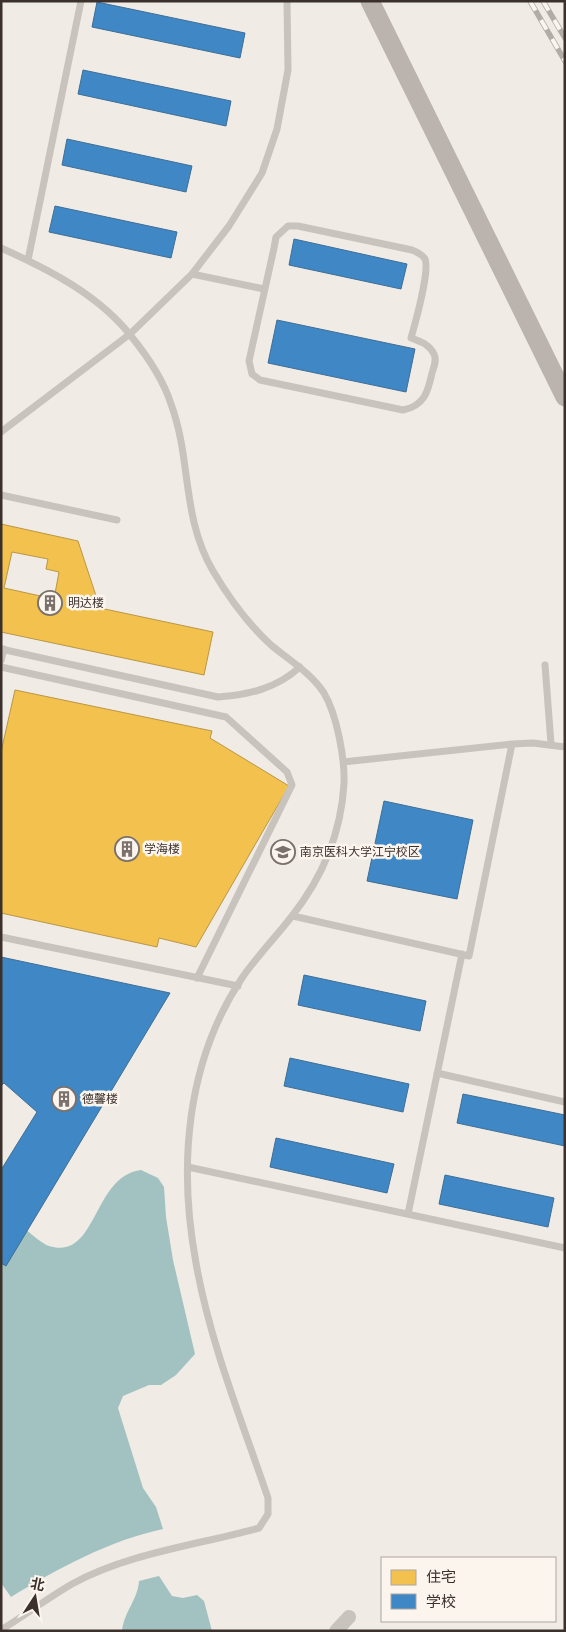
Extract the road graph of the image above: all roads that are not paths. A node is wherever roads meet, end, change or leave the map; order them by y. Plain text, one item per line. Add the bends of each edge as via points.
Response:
1 (81, 1) edge
2 (287, 1) edge
3 (370, 1) edge
4 (1, 248) edge
5 (28, 260) junction
6 (192, 274) junction
7 (264, 289) junction
8 (130, 334) junction
9 (565, 397) edge
10 (1, 432) edge
11 (1, 495) edge
12 (117, 520) dead end
13 (2, 649) edge
14 (1, 661) edge
15 (544, 664) dead end
16 (1, 667) edge
17 (300, 667) junction
18 (512, 744) junction
19 (550, 744) junction
20 (565, 747) edge
21 (344, 762) junction
22 (292, 916) junction
23 (1, 937) edge
24 (462, 954) junction
25 (197, 978) junction
26 (238, 986) junction
27 (437, 1073) junction
28 (565, 1102) edge
29 (188, 1167) junction
30 (408, 1214) junction
31 (565, 1248) edge
32 (349, 1617) dead end
33 (1, 1630) edge
34 (336, 1631) edge

1 - 5 lane
2 - 6 lane via 288,70 276,129 262,173 229,226
3 - 9 street
4 - 5 lane
5 - 8 lane via 99,304
6 - 7 lane
6 - 8 lane
7 - 7 lane via 249,362 252,374 260,380 402,410 418,405 427,395 434,355 426,343 412,338 426,272 425,260 420,254 288,226 276,237
8 - 10 lane
8 - 17 lane via 158,374 172,406 181,444 190,512 196,536 212,570 238,609 271,644
11 - 12 lane
13 - 14 lane
13 - 17 lane via 218,697 265,689 289,677
15 - 19 lane
16 - 25 lane via 226,717 287,772 292,785
17 - 21 lane via 324,693 334,717
18 - 19 lane
18 - 21 lane
18 - 24 lane via 469,956
19 - 20 lane
21 - 22 lane via 341,812 331,850
22 - 24 lane
22 - 26 lane
23 - 25 lane
24 - 27 lane
25 - 26 lane
26 - 29 lane via 219,1018 202,1060 193,1103
27 - 28 lane
27 - 30 lane
29 - 30 lane
29 - 33 lane via 195,1262 211,1326 268,1498 268,1514 259,1528 130,1560 73,1584
30 - 31 lane
32 - 34 street

